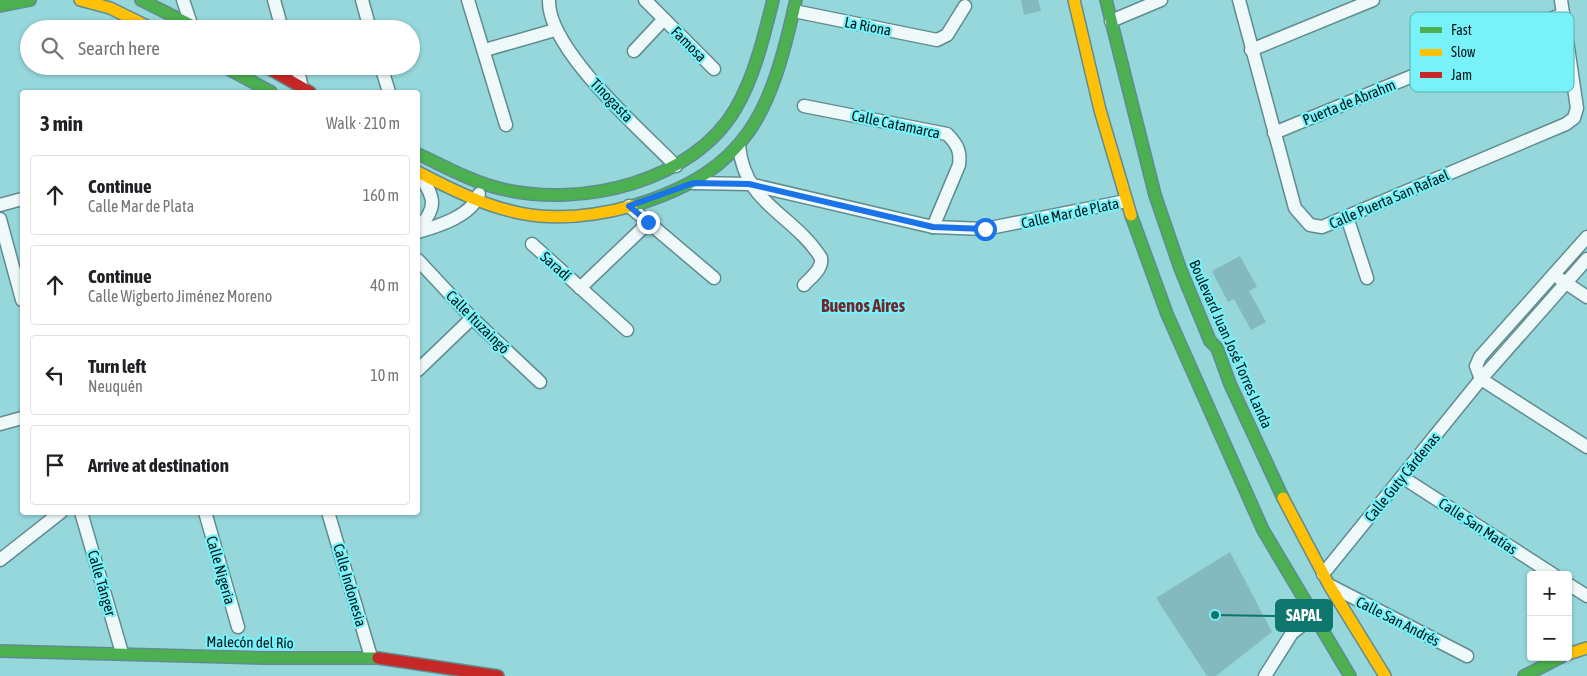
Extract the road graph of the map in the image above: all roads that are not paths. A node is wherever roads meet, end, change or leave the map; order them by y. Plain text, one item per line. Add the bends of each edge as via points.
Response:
1 (30, 0) edge
2 (80, 0) edge
3 (141, 0) edge
4 (182, 0) edge
5 (274, 0) edge
6 (468, 0) edge
7 (548, 0) edge
8 (645, 0) edge
9 (765, 0) edge
10 (774, 0) edge
11 (1074, 0) edge
12 (1106, 0) edge
13 (1161, 0) edge
14 (1239, 0) edge
15 (1373, 0) edge
16 (366, 1) edge
17 (795, 5) edge
18 (0, 6) edge
19 (965, 6) dead end
20 (769, 17) junction
21 (664, 19) junction
22 (135, 20) edge
23 (183, 20) edge
24 (192, 20) edge
25 (280, 20) edge
26 (369, 20) edge
27 (1111, 21) junction
28 (555, 30) junction
29 (485, 50) junction
30 (1252, 50) junction
31 (634, 51) dead end
32 (714, 70) dead end
33 (240, 75) edge
34 (252, 75) edge
35 (280, 75) edge
36 (300, 75) edge
37 (384, 75) edge
38 (1410, 77) edge
39 (249, 80) junction
40 (1574, 88) edge
41 (267, 90) edge
42 (306, 90) edge
43 (388, 90) edge
44 (804, 106) dead end
45 (506, 124) dead end
46 (1274, 133) junction
47 (739, 145) junction
48 (420, 155) edge
49 (676, 166) junction
50 (420, 173) edge
51 (420, 175) edge
52 (693, 183) junction
53 (483, 184) junction
54 (749, 184) junction
55 (20, 200) edge
56 (1126, 201) junction
57 (477, 202) junction
58 (0, 206) edge
59 (629, 206) junction
60 (1347, 217) junction
61 (0, 219) edge
62 (648, 222) junction
63 (420, 227) edge
64 (933, 227) junction
65 (420, 229) edge
66 (1587, 237) edge
67 (532, 244) dead end
68 (1587, 260) edge
69 (420, 262) edge
70 (1553, 275) junction
71 (714, 278) dead end
72 (1367, 278) dead end
73 (1567, 284) junction
74 (804, 285) dead end
75 (580, 288) junction
76 (20, 293) edge
77 (1587, 297) edge
78 (472, 318) junction
79 (627, 330) dead end
80 (420, 368) edge
81 (1481, 379) junction
82 (540, 382) dead end
83 (20, 419) edge
84 (0, 424) edge
85 (1587, 447) edge
86 (1402, 478) junction
87 (57, 515) edge
88 (82, 515) edge
89 (205, 515) edge
90 (329, 515) edge
91 (0, 560) edge
92 (1548, 571) edge
93 (1326, 580) junction
94 (1572, 587) edge
95 (1587, 596) edge
96 (1314, 616) junction
97 (238, 627) dead end
98 (1587, 648) edge
99 (0, 651) edge
100 (122, 653) junction
101 (1572, 653) edge
102 (1467, 656) dead end
103 (371, 657) junction
104 (1552, 661) edge
105 (1268, 675) edge
106 (498, 676) edge
107 (1350, 676) edge
108 (1385, 676) edge
109 (1524, 676) edge

1 - 18 street
2 - 22 street via 110,8
3 - 23 street
4 - 24 street
5 - 25 street
6 - 29 street
7 - 28 street, Tinogasta
8 - 21 street, Famosa
9 - 20 street
10 - 20 street
11 - 56 street
12 - 27 street, Boulevard Juan José Torres Landa
13 - 27 street
14 - 30 street, Calle Puerta San Rafael
15 - 30 street
16 - 26 street
17 - 19 street, La Riona via 937,40 942,39
17 - 47 street via 768,102
20 - 49 street via 748,83 729,119 704,145
21 - 31 street, Famosa
21 - 32 street, Famosa
27 - 93 street, Boulevard Juan José Torres Landa via 1155,195 1180,268 1230,384
28 - 29 street
28 - 49 street, Tinogasta via 571,56 593,81
29 - 45 street
30 - 46 street, Calle Puerta San Rafael
33 - 39 street
34 - 39 street
35 - 42 street
36 - 42 street
37 - 43 street
38 - 46 street, Puerta de Abrahm
39 - 41 street
40 - 60 street, Calle Puerta San Rafael via 1577,108 1574,118 1566,124
44 - 64 street, Calle Catamarca via 947,134 956,142 959,165
46 - 60 street, Calle Puerta San Rafael via 1295,208 1303,218 1310,225 1322,227
47 - 52 street
47 - 54 street via 740,162
48 - 53 street
49 - 53 street via 642,180 602,190 558,194 517,192
50 - 57 street
51 - 63 street via 433,203
52 - 54 street, Calle Mar de Plata
52 - 59 street
53 - 57 street
54 - 64 street, Calle Mar de Plata
54 - 74 street via 821,258 819,268
55 - 58 street
56 - 64 street, Calle Mar de Plata via 985,229
56 - 96 street via 1184,357 1264,530
57 - 59 street via 502,210 563,218 593,216
57 - 65 street via 456,217
59 - 62 street
60 - 72 street
61 - 76 street
62 - 71 street
62 - 75 street
66 - 70 street
67 - 75 street, Saradí
68 - 73 street, Calle Guty Cárdenas
69 - 78 street, Calle Ituzaingó
70 - 73 street
70 - 81 street via 1480,356 1476,366
73 - 77 street
73 - 81 street, Calle Guty Cárdenas
75 - 79 street, Saradí
78 - 80 street
78 - 82 street, Calle Ituzaingó
81 - 85 street
81 - 86 street, Calle Guty Cárdenas
83 - 84 street
86 - 92 street, Calle San Matías
86 - 93 street, Calle Guty Cárdenas
87 - 91 street
88 - 100 street, Calle Tánger
89 - 97 street, Calle Nigeria
90 - 103 street, Calle Indonesia
93 - 102 street, Calle San Andrés
93 - 108 street, Boulevard Juan José Torres Landa
94 - 95 street
96 - 105 street via 1292,633
96 - 107 street
98 - 101 street
99 - 100 street, Malecón del Río
100 - 103 street, Malecón del Río via 264,658
103 - 106 street, Malecón del Río
104 - 109 street

